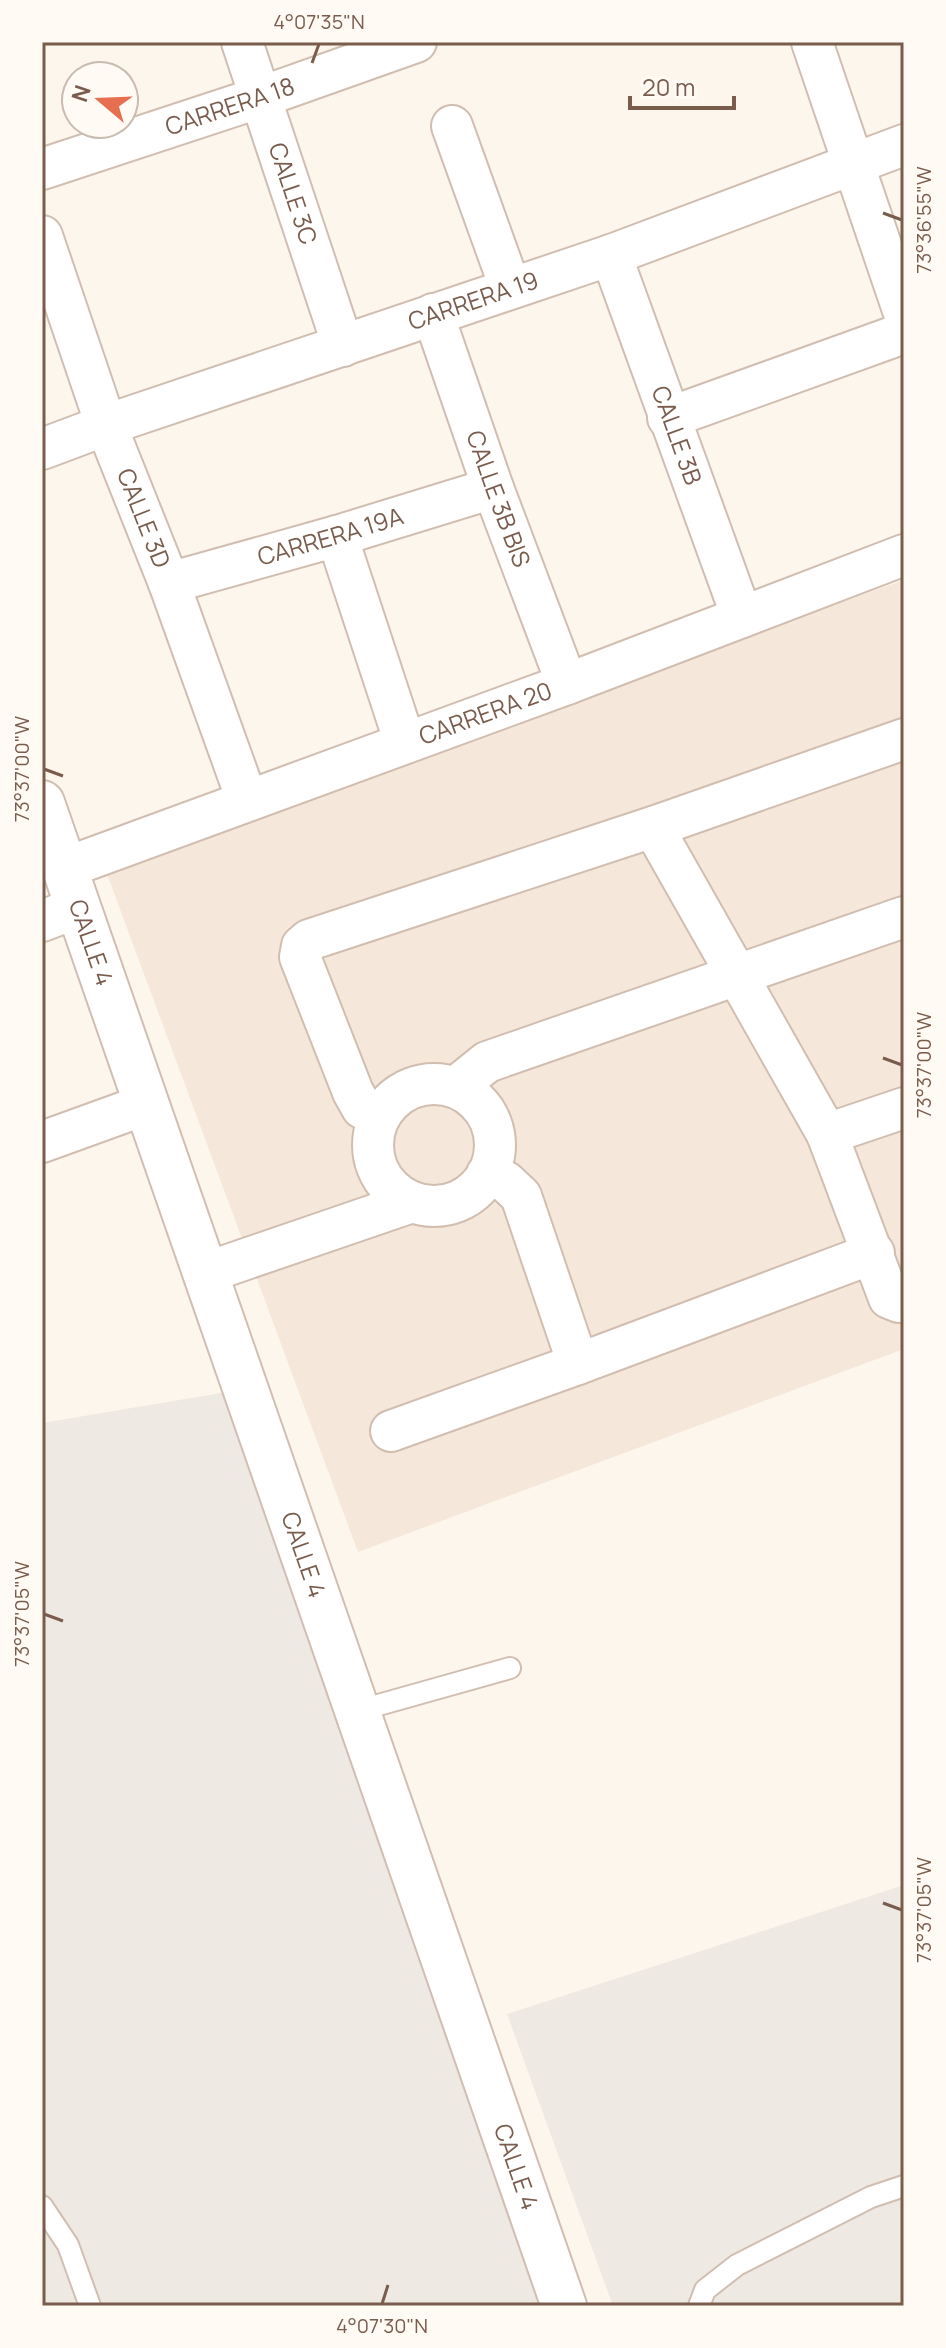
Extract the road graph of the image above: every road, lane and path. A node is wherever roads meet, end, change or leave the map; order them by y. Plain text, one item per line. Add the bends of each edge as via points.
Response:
1 (242, 42) edge
2 (416, 42) edge
3 (812, 42) edge
4 (261, 97) junction
5 (452, 126) dead end
6 (904, 145) edge
7 (854, 163) junction
8 (42, 169) edge
9 (42, 236) edge
10 (611, 255) junction
11 (510, 287) junction
12 (904, 313) edge
13 (433, 314) junction
14 (904, 333) edge
15 (343, 346) junction
16 (668, 418) junction
17 (106, 425) junction
18 (42, 449) edge
19 (493, 488) junction
20 (337, 536) junction
21 (904, 555) edge
22 (169, 583) junction
23 (742, 617) junction
24 (567, 684) junction
25 (904, 739) edge
26 (405, 743) junction
27 (247, 800) junction
28 (42, 803) edge
29 (653, 827) junction
30 (61, 899) edge
31 (904, 917) edge
32 (736, 976) junction
33 (456, 1087) junction
34 (147, 1104) junction
35 (904, 1108) edge
36 (380, 1115) junction
37 (827, 1134) junction
38 (42, 1142) edge
39 (487, 1174) junction
40 (412, 1202) junction
41 (874, 1253) junction
42 (205, 1273) junction
43 (904, 1300) edge
44 (578, 1364) junction
45 (391, 1431) dead end
46 (510, 1668) dead end
47 (357, 1711) junction
48 (904, 2186) edge
49 (42, 2206) edge
50 (90, 2306) edge
51 (564, 2306) edge
52 (699, 2306) edge

1 - 4 street, CALLE 3C
2 - 4 street, CARRERA 18
3 - 7 street
4 - 8 street, CARRERA 18
4 - 15 street, CALLE 3C
5 - 11 street
6 - 7 street, CARRERA 19
7 - 10 street, CARRERA 19
7 - 12 street
9 - 17 street, CALLE 3D
10 - 11 street, CARRERA 19
10 - 16 street, CALLE 3B
11 - 13 street, CARRERA 19
13 - 15 street, CARRERA 19
13 - 19 street, CALLE 3B BIS
14 - 16 street
15 - 17 street, CARRERA 19
16 - 23 street, CALLE 3B
17 - 18 street, CARRERA 19
17 - 22 street, CALLE 3D
19 - 20 street, CARRERA 19A
19 - 24 street, CALLE 3B BIS
20 - 22 street, CARRERA 19A
20 - 26 street
21 - 23 street, CARRERA 20
22 - 27 street, CALLE 3D
23 - 24 street, CARRERA 20
24 - 26 street, CARRERA 20
25 - 29 street
26 - 27 street, CARRERA 20
27 - 30 street, CARRERA 20
28 - 30 street, CALLE 4
29 - 32 street
29 - 36 street via 302,946 300,957 353,1092 362,1108
30 - 34 street, CALLE 4
31 - 32 street
32 - 33 street via 487,1062
32 - 37 street
33 - 36 street via 421,1084 405,1090
33 - 39 street via 483,1107 491,1123 494,1157
34 - 38 street
34 - 42 street, CALLE 4
35 - 37 street
36 - 40 street via 374,1131 376,1166 385,1181
37 - 41 street
39 - 40 street via 463,1199 438,1205
39 - 44 street via 521,1196
40 - 42 street
41 - 43 street via 889,1298
41 - 44 street
42 - 47 street, CALLE 4
44 - 45 street
46 - 47 lane
47 - 51 street, CALLE 4
48 - 52 lane via 871,2197 737,2265 705,2290
49 - 50 lane via 68,2245

